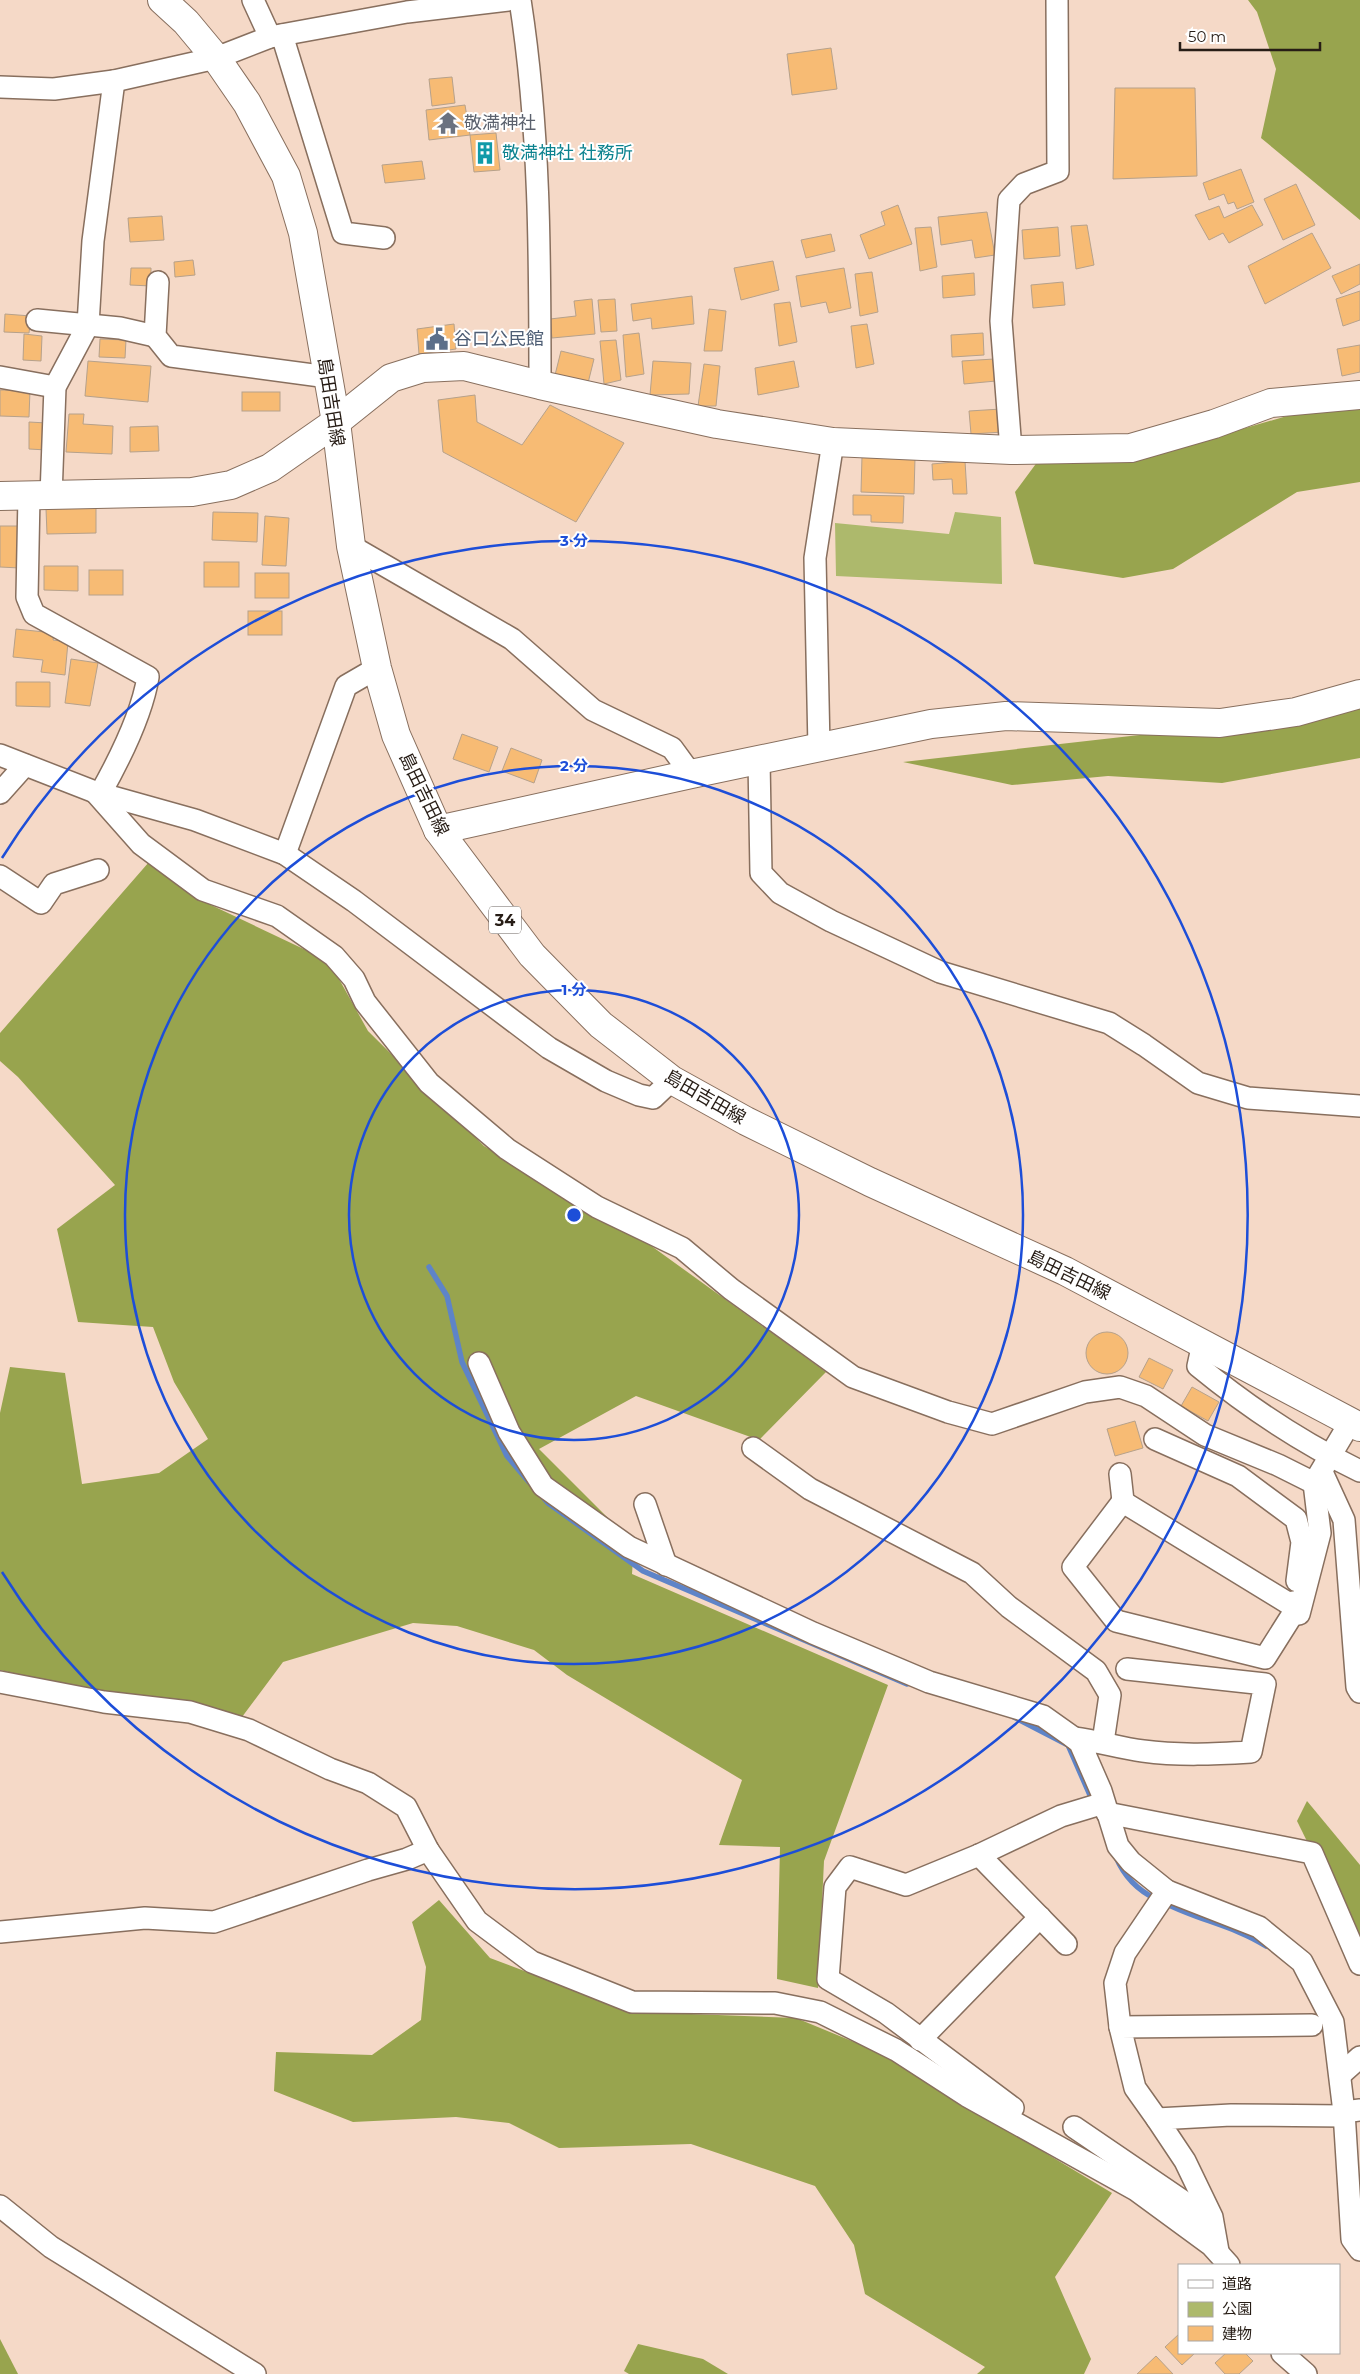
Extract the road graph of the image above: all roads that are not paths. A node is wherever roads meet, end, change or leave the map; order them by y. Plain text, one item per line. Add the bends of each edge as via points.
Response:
1 (162, 0) edge
2 (253, 0) edge
3 (508, 0) edge
4 (520, 0) edge
5 (1057, 0) edge
6 (276, 36) junction
7 (216, 58) junction
8 (114, 81) junction
9 (0, 87) edge
10 (384, 238) dead end
11 (158, 282) dead end
12 (38, 320) dead end
13 (88, 325) junction
14 (155, 336) junction
15 (0, 377) edge
16 (328, 377) junction
17 (540, 386) junction
18 (55, 387) junction
19 (1360, 395) edge
20 (336, 422) junction
21 (833, 442) junction
22 (1010, 450) junction
23 (0, 496) edge
24 (40, 496) junction
25 (351, 546) junction
26 (377, 668) junction
27 (1360, 694) edge
28 (819, 748) junction
29 (0, 755) edge
30 (759, 760) junction
31 (25, 765) junction
32 (691, 774) junction
33 (0, 793) edge
34 (97, 793) junction
35 (438, 830) junction
36 (285, 854) junction
37 (98, 870) dead end
38 (0, 876) edge
39 (672, 1080) junction
40 (1360, 1106) edge
41 (1203, 1343) junction
42 (478, 1364) dead end
43 (1353, 1425) edge
44 (1155, 1440) dead end
45 (753, 1448) dead end
46 (1325, 1465) junction
47 (1360, 1471) edge
48 (1120, 1474) dead end
49 (1123, 1500) junction
50 (646, 1504) dead end
51 (666, 1565) junction
52 (1301, 1603) junction
53 (1127, 1669) dead end
54 (0, 1682) edge
55 (1265, 1684) junction
56 (1360, 1692) edge
57 (1074, 1738) junction
58 (1103, 1742) junction
59 (1105, 1806) junction
60 (428, 1850) junction
61 (979, 1855) junction
62 (1166, 1892) junction
63 (1040, 1917) junction
64 (0, 1932) edge
65 (1066, 1944) dead end
66 (1360, 1964) edge
67 (1312, 2025) dead end
68 (1120, 2027) junction
69 (920, 2040) junction
70 (1360, 2057) edge
71 (1340, 2075) junction
72 (1342, 2114) edge
73 (1157, 2119) junction
74 (1074, 2127) dead end
75 (1040, 2135) junction
76 (0, 2206) edge
77 (1212, 2221) junction
78 (1360, 2250) edge
79 (1223, 2258) edge
80 (1283, 2354) edge
81 (255, 2374) edge
82 (1306, 2374) edge

1 - 7 street, 島田吉田線 / 34 via 186,22
2 - 6 street
3 - 6 street via 407,12
4 - 17 street via 534,106 540,254
5 - 22 street via 1058,171 1024,184 1009,200 1001,321
6 - 7 street
6 - 10 street via 343,233
7 - 8 street
7 - 16 street, 島田吉田線 / 34 via 247,103 286,176 303,232
8 - 9 street via 54,89
8 - 13 street via 93,241
11 - 14 street
12 - 13 street
13 - 14 street
13 - 18 street
14 - 16 street via 170,356
15 - 18 street
16 - 20 street, 島田吉田線 / 34
17 - 20 street via 464,366 423,368 391,378
17 - 21 street via 717,424
18 - 24 street
19 - 22 street via 1272,403 1131,448
20 - 24 street via 270,468 231,486 192,492
20 - 25 street, 島田吉田線 / 34
21 - 22 street
21 - 28 street via 814,558
23 - 24 street
24 - 34 street via 27,597 34,614 148,677 146,691 120,759
25 - 26 street, 島田吉田線 / 34
25 - 32 street via 512,639 593,710 672,748
26 - 35 street, 島田吉田線 / 34 via 396,735
26 - 36 street via 346,686
27 - 28 street via 1296,712 1220,723 1006,716 931,724
28 - 30 street
29 - 31 street
30 - 32 street
30 - 40 street via 761,873 780,894 940,972 1109,1023 1198,1084 1248,1098
31 - 33 street
31 - 34 street
32 - 35 street
34 - 36 street via 195,820
34 - 46 street via 142,844 203,890 277,916 334,956 430,1084 507,1150 597,1207 682,1248 730,1289 852,1376 948,1412 992,1424 1085,1392 1120,1388 1146,1396 1205,1435 1278,1465
35 - 39 street, 島田吉田線 / 34 via 532,956 601,1025
36 - 39 street via 362,907 549,1048 639,1095 653,1098
37 - 38 street via 54,884 41,903
39 - 41 street, 島田吉田線 / 34 via 746,1121 1065,1271
41 - 43 street, 島田吉田線 / 34
41 - 46 street via 1198,1366
42 - 51 street via 509,1432 543,1486 628,1547
43 - 46 street
44 - 52 street via 1238,1476 1296,1519 1302,1542 1297,1587
45 - 58 street via 810,1489 972,1573 1009,1607 1096,1670 1110,1694
46 - 47 street
46 - 52 street via 1320,1533
46 - 56 street via 1344,1520 1357,1687
48 - 49 street
49 - 52 street via 1288,1603
49 - 52 street via 1073,1568 1116,1621 1264,1658
50 - 51 street
51 - 57 street via 929,1682 1043,1716
52 - 55 street
53 - 55 street
54 - 60 street via 104,1702 190,1712 249,1730 330,1769 368,1783 406,1807
55 - 58 street via 1252,1752 1143,1751
57 - 58 street
57 - 59 street via 1080,1744
59 - 61 street via 1061,1816
59 - 62 street via 1118,1846
59 - 66 street via 1312,1853
60 - 64 street via 214,1922 145,1918
60 - 75 street via 477,1921 532,1962 632,2002 775,2003 820,2012 896,2050 967,2096
61 - 63 street
61 - 69 street via 906,1886 850,1867 835,1887 828,1979 886,2013
62 - 68 street via 1125,1953 1115,1983
62 - 71 street via 1259,1927 1302,1962 1333,2022
63 - 65 street
63 - 69 street
67 - 68 street
68 - 73 street via 1135,2088
69 - 75 street via 1037,2124
70 - 71 street
71 - 72 street
72 - 73 street
72 - 78 street via 1352,2239
73 - 77 street via 1185,2161
74 - 77 street
75 - 79 street via 1136,2190
76 - 81 street via 51,2247
77 - 79 street
80 - 82 street

